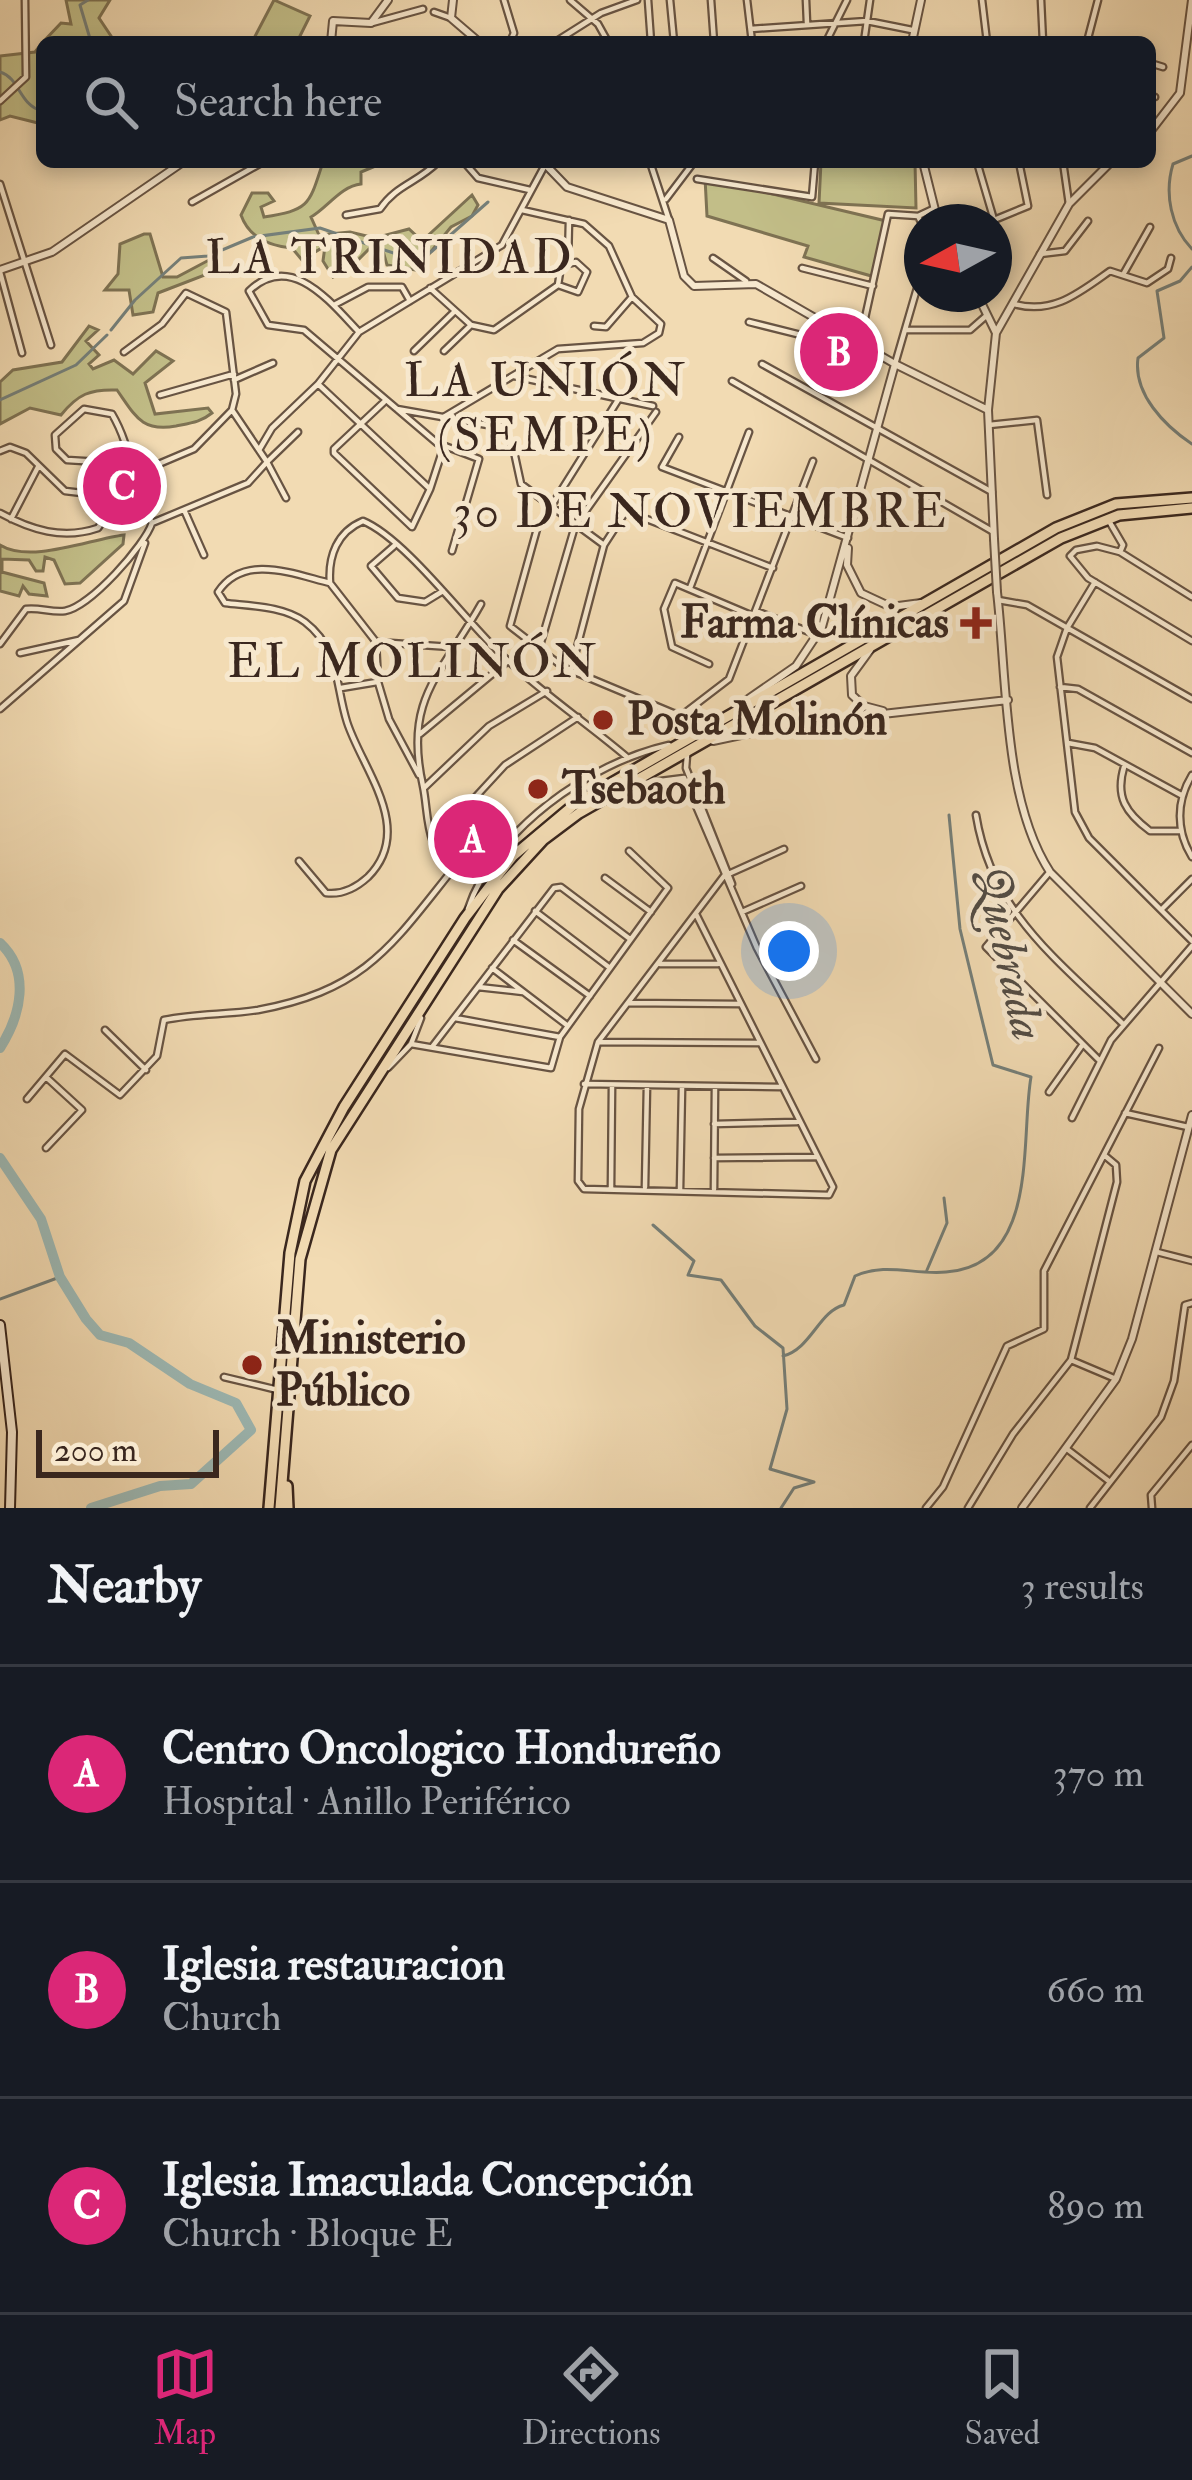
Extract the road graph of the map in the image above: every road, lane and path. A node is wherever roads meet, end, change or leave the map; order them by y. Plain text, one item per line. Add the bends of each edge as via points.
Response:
1 (26, 0) edge
2 (388, 0) edge
3 (453, 0) edge
4 (505, 0) edge
5 (637, 0) edge
6 (648, 0) edge
7 (670, 0) edge
8 (711, 0) edge
9 (748, 0) edge
10 (806, 0) edge
11 (847, 0) edge
12 (870, 0) edge
13 (921, 0) edge
14 (982, 0) edge
15 (1041, 0) edge
16 (1098, 0) edge
17 (1192, 0) edge
18 (574, 2) edge
19 (423, 9) dead end
20 (434, 13) dead end
21 (451, 18) junction
22 (593, 20) junction
23 (867, 21) junction
24 (836, 22) junction
25 (370, 23) junction
26 (807, 23) junction
27 (751, 29) junction
28 (912, 30) junction
29 (332, 36) edge
30 (471, 36) edge
31 (513, 36) edge
32 (566, 36) edge
33 (604, 36) edge
34 (651, 36) edge
35 (673, 36) edge
36 (714, 36) edge
37 (752, 36) edge
38 (829, 36) edge
39 (865, 36) edge
40 (912, 36) edge
41 (986, 36) edge
42 (1043, 36) edge
43 (1089, 36) edge
44 (1156, 65) edge
45 (1163, 67) dead end
46 (0, 101) edge
47 (1156, 124) edge
48 (174, 168) edge
49 (252, 168) edge
50 (431, 168) edge
51 (469, 168) edge
52 (542, 168) edge
53 (548, 168) edge
54 (653, 168) edge
55 (689, 168) edge
56 (814, 168) edge
57 (924, 168) edge
58 (979, 168) edge
59 (1020, 168) edge
60 (1064, 168) edge
61 (1105, 168) edge
62 (697, 179) dead end
63 (0, 184) edge
64 (530, 190) junction
65 (666, 199) junction
66 (192, 202) dead end
67 (932, 204) edge
68 (1070, 204) junction
69 (522, 210) junction
70 (346, 215) dead end
71 (904, 215) edge
72 (569, 218) junction
73 (669, 220) junction
74 (1088, 221) dead end
75 (1150, 226) dead end
76 (1040, 254) junction
77 (713, 258) dead end
78 (1172, 258) dead end
79 (24, 260) junction
80 (568, 262) junction
81 (802, 268) dead end
82 (0, 271) edge
83 (1124, 273) junction
84 (746, 281) junction
85 (558, 285) junction
86 (873, 286) junction
87 (430, 288) junction
88 (632, 297) junction
89 (411, 303) junction
90 (1014, 304) junction
91 (334, 305) junction
92 (912, 312) edge
93 (986, 312) edge
94 (453, 313) junction
95 (987, 315) junction
96 (749, 322) dead end
97 (471, 325) junction
98 (594, 326) dead end
99 (907, 330) junction
100 (358, 332) junction
101 (996, 333) junction
102 (852, 340) junction
103 (51, 345) dead end
104 (414, 351) dead end
105 (444, 351) dead end
106 (124, 352) dead end
107 (22, 353) dead end
108 (340, 356) junction
109 (273, 363) dead end
110 (762, 364) dead end
111 (895, 364) junction
112 (514, 376) junction
113 (234, 377) junction
114 (732, 381) dead end
115 (318, 384) junction
116 (160, 395) dead end
117 (618, 400) junction
118 (384, 402) junction
119 (397, 409) junction
120 (232, 410) junction
121 (988, 410) junction
122 (442, 418) junction
123 (362, 422) junction
124 (989, 425) junction
125 (878, 430) junction
126 (749, 431) dead end
127 (298, 432) dead end
128 (679, 437) dead end
129 (444, 448) junction
130 (259, 450) junction
131 (0, 451) edge
132 (813, 460) dead end
133 (869, 460) junction
134 (266, 462) junction
135 (132, 464) junction
136 (38, 467) junction
137 (135, 474) junction
138 (430, 489) junction
139 (726, 491) junction
140 (992, 492) junction
141 (1047, 496) dead end
142 (286, 498) dead end
143 (1192, 498) edge
144 (116, 500) junction
145 (141, 500) junction
146 (550, 505) junction
147 (1192, 508) edge
148 (185, 512) junction
149 (0, 513) edge
150 (792, 517) junction
151 (11, 519) junction
152 (1107, 519) junction
153 (152, 523) junction
154 (575, 526) junction
155 (994, 536) junction
156 (848, 538) junction
157 (707, 542) junction
158 (146, 543) junction
159 (604, 545) junction
160 (394, 546) junction
161 (452, 551) dead end
162 (1120, 552) junction
163 (204, 554) dead end
164 (773, 568) junction
165 (1094, 582) junction
166 (330, 583) junction
167 (690, 588) junction
168 (443, 591) junction
169 (997, 596) junction
170 (1192, 597) edge
171 (929, 602) junction
172 (481, 604) dead end
173 (754, 613) junction
174 (471, 622) junction
175 (1066, 628) junction
176 (818, 636) junction
177 (80, 640) junction
178 (1192, 641) edge
179 (376, 642) junction
180 (0, 644) edge
181 (873, 646) junction
182 (451, 647) junction
183 (539, 649) junction
184 (20, 653) dead end
185 (508, 661) junction
186 (710, 664) dead end
187 (571, 670) junction
188 (378, 682) junction
189 (1060, 687) junction
190 (341, 688) junction
191 (547, 691) junction
192 (1192, 699) edge
193 (1008, 700) junction
194 (0, 710) edge
195 (899, 712) junction
196 (578, 717) junction
197 (711, 725) junction
198 (419, 734) junction
199 (1066, 743) junction
200 (405, 747) junction
201 (418, 747) junction
202 (687, 747) junction
203 (1192, 753) edge
204 (628, 758) junction
205 (1125, 765) junction
206 (686, 768) junction
207 (419, 775) junction
208 (1192, 775) edge
209 (680, 776) junction
210 (632, 783) junction
211 (423, 788) junction
212 (1181, 795) junction
213 (976, 815) dead end
214 (1181, 831) junction
215 (434, 842) junction
216 (784, 849) dead end
217 (628, 851) dead end
218 (1192, 857) edge
219 (463, 858) junction
220 (299, 861) dead end
221 (482, 869) junction
222 (1050, 872) junction
223 (727, 874) junction
224 (604, 878) dead end
225 (1192, 879) edge
226 (801, 886) dead end
227 (1162, 910) junction
228 (535, 911) junction
229 (651, 912) junction
230 (742, 912) junction
231 (1011, 913) junction
232 (696, 914) junction
233 (465, 917) junction
234 (514, 940) junction
235 (631, 940) junction
236 (1192, 944) edge
237 (660, 964) junction
238 (718, 964) junction
239 (492, 968) junction
240 (610, 968) junction
241 (1162, 981) junction
242 (478, 987) junction
243 (524, 992) junction
244 (590, 996) junction
245 (425, 997) junction
246 (628, 1003) junction
247 (739, 1004) junction
248 (1192, 1014) edge
249 (455, 1018) junction
250 (1123, 1024) junction
251 (568, 1026) junction
252 (105, 1030) dead end
253 (560, 1037) junction
254 (598, 1042) junction
255 (759, 1043) junction
256 (411, 1044) junction
257 (1083, 1044) junction
258 (432, 1048) junction
259 (1159, 1048) dead end
260 (816, 1059) dead end
261 (1100, 1061) junction
262 (146, 1070) junction
263 (46, 1077) junction
264 (374, 1077) junction
265 (584, 1084) junction
266 (612, 1084) junction
267 (647, 1085) junction
268 (682, 1086) junction
269 (715, 1087) junction
270 (780, 1087) junction
271 (1049, 1091) dead end
272 (27, 1099) dead end
273 (1125, 1113) junction
274 (1192, 1115) edge
275 (1072, 1118) dead end
276 (797, 1122) junction
277 (714, 1124) junction
278 (1188, 1127) junction
279 (46, 1148) dead end
280 (1104, 1155) junction
281 (818, 1157) junction
282 (714, 1158) junction
283 (611, 1189) junction
284 (645, 1189) junction
285 (680, 1190) junction
286 (714, 1190) junction
287 (1156, 1252) junction
288 (1192, 1261) edge
289 (1192, 1303) edge
290 (0, 1325) edge
291 (1071, 1360) junction
292 (224, 1377) dead end
293 (1116, 1379) junction
294 (278, 1390) junction
295 (1192, 1445) edge
296 (1067, 1449) junction
297 (5, 1467) edge
298 (5, 1480) edge
299 (1110, 1482) junction
300 (10, 1508) edge
301 (268, 1508) edge
302 (284, 1508) edge
303 (926, 1508) edge
304 (968, 1508) edge
305 (1022, 1508) edge
306 (1090, 1508) edge
307 (1152, 1508) edge

1 - 46 street via 26,77
2 - 25 street
3 - 21 street
4 - 31 street
5 - 22 street
6 - 34 street
7 - 35 street
8 - 36 street
9 - 27 street
10 - 26 street
11 - 24 street
12 - 23 street
13 - 28 street
14 - 41 street
15 - 42 street
16 - 43 street
17 - 47 street via 1180,93
18 - 22 street
19 - 25 street
20 - 21 street
21 - 30 street
22 - 32 street
22 - 33 street
23 - 24 street
23 - 28 street
23 - 39 street
24 - 26 street
24 - 38 street
25 - 29 street via 337,18
26 - 27 street
27 - 37 street
28 - 40 street
44 - 45 street
48 - 79 street via 52,252
49 - 66 street
50 - 70 street via 395,186 380,209
51 - 64 street via 478,178
52 - 64 street
53 - 73 street via 567,187
54 - 65 street
55 - 65 street
56 - 62 street via 812,197
57 - 67 street
58 - 59 street via 994,220 1028,206
60 - 68 street
61 - 68 street
63 - 79 street
64 - 69 street
65 - 73 street
68 - 76 street
69 - 72 street
69 - 87 street via 502,245
71 - 86 street via 888,214
72 - 80 street
72 - 88 street via 609,246
73 - 84 street via 694,286
74 - 76 street via 1065,250
75 - 83 street
76 - 90 street
77 - 84 street
78 - 83 street via 1148,283
79 - 82 street
79 - 103 street
80 - 85 street
80 - 85 street via 583,266 588,280 578,292
81 - 86 street
82 - 107 street
83 - 90 street via 1110,271 1062,303
84 - 102 street
85 - 97 street via 504,326
86 - 102 street
87 - 89 street
87 - 94 street
88 - 98 street via 605,327
88 - 112 street via 662,324 653,340 558,349
89 - 91 street via 402,287 387,284
89 - 100 street
90 - 101 street
91 - 100 street
91 - 108 street via 314,286 284,276 249,291 268,325 304,330
92 - 99 street
93 - 95 street
94 - 97 street
94 - 104 street
95 - 99 street via 970,330
95 - 101 street
96 - 102 street via 837,344
97 - 105 street
99 - 111 street
100 - 108 street
101 - 121 street
102 - 111 street
106 - 113 street via 162,324 186,292 229,315
108 - 115 street
108 - 118 street
109 - 113 street
110 - 125 street
111 - 121 street
111 - 125 street
112 - 117 street
112 - 122 street
113 - 116 street
113 - 120 street
114 - 133 street
115 - 123 street
115 - 130 street
117 - 146 street
117 - 154 street via 654,409
118 - 119 street
118 - 123 street
119 - 122 street
119 - 129 street
120 - 130 street
120 - 137 street via 194,449
121 - 124 street
122 - 146 street via 504,432 518,480
123 - 138 street
123 - 138 street via 334,452 409,525
124 - 140 street
124 - 141 street via 1037,420
125 - 133 street
125 - 140 street
126 - 139 street
127 - 134 street
128 - 139 street via 662,467
129 - 138 street
129 - 161 street via 479,461
130 - 134 street
131 - 136 street via 16,448
132 - 150 street
133 - 155 street
133 - 156 street
134 - 142 street
134 - 148 street via 248,484
135 - 135 street via 112,414 84,409 58,431 54,444 67,460
135 - 137 street
136 - 144 street via 65,491
136 - 151 street
137 - 145 street
139 - 150 street
139 - 157 street
140 - 155 street
143 - 171 highway via 1089,514
144 - 145 street
144 - 151 street via 92,531 53,534
145 - 153 street
146 - 154 street
146 - 183 street via 510,626
147 - 152 highway
148 - 153 street
148 - 163 street
149 - 151 street
150 - 156 street
150 - 164 street
152 - 162 street via 1124,545
152 - 181 highway
153 - 158 street
154 - 159 street
154 - 183 street
155 - 169 street, bridge
156 - 171 street via 848,565 861,593 891,607
156 - 176 street
157 - 159 street via 626,511
157 - 164 street
157 - 167 street
158 - 177 street via 129,594
158 - 180 street via 83,600 60,611 26,609
159 - 187 street
160 - 166 street via 369,522 356,523 333,550
160 - 168 street
160 - 168 street via 370,566 398,598 425,602
162 - 165 street via 1072,552 1072,563
162 - 170 street
164 - 173 street
165 - 175 street
165 - 178 street
166 - 179 street
166 - 190 street via 262,567 218,592 225,603 293,614 309,625 329,647
167 - 173 street
167 - 186 street via 675,584 664,609 672,647
168 - 174 street
169 - 175 street
169 - 193 street
171 - 197 highway
172 - 174 street
173 - 176 street
173 - 187 street via 722,689 682,715
174 - 182 street
174 - 185 street
175 - 189 street via 1057,657
175 - 192 street
176 - 197 street via 796,666
177 - 184 street
177 - 194 street
179 - 182 street
179 - 188 street
181 - 195 street via 854,669 852,695 874,710
181 - 202 highway
182 - 198 street via 418,708
183 - 187 street
185 - 191 street
185 - 198 street
188 - 190 street
188 - 200 street
189 - 199 street
189 - 203 street via 1078,689
190 - 220 street via 347,722 385,801 385,838 373,872 336,894 315,884
191 - 196 street
191 - 211 street via 489,726
193 - 195 street
193 - 222 street via 1025,820
195 - 202 street
196 - 204 street
196 - 215 street via 505,765
197 - 202 highway
198 - 201 street
199 - 205 street
199 - 227 street via 1081,826
200 - 201 street
200 - 207 street
201 - 207 street
202 - 204 street
202 - 206 street
202 - 210 highway
202 - 233 highway via 537,832
204 - 221 street via 520,828
205 - 212 street
205 - 214 street via 1126,809 1150,831
206 - 209 street
206 - 223 street
207 - 211 street
208 - 212 street
209 - 210 street
209 - 223 street
210 - 245 highway via 521,861
211 - 215 street
212 - 214 street
213 - 231 street via 988,870
214 - 218 street
215 - 219 street
216 - 223 street
217 - 229 street via 668,884
219 - 221 street
219 - 262 street via 355,979 254,1010 164,1020
221 - 233 street
222 - 231 street
222 - 241 street
223 - 230 street
223 - 232 street
224 - 229 street
225 - 227 street
226 - 230 street
227 - 236 street
228 - 234 street
228 - 235 street via 561,887
228 - 240 street
229 - 235 street
230 - 260 street
231 - 250 street
231 - 257 street via 986,947
232 - 237 street
232 - 238 street
233 - 294 highway via 305,1181
234 - 239 street
234 - 244 street
235 - 240 street
236 - 241 street
237 - 238 street
237 - 246 street
238 - 247 street
239 - 242 street
239 - 243 street
240 - 244 street
241 - 248 street
241 - 250 street
242 - 243 street
242 - 249 street
243 - 251 street
244 - 251 street
245 - 256 street
245 - 264 highway
246 - 247 street
246 - 254 street
247 - 255 street
249 - 253 street
249 - 258 street
250 - 261 street
251 - 253 street
252 - 262 street
253 - 258 street via 547,1070
254 - 255 street
254 - 265 street
255 - 270 street
256 - 258 street
256 - 264 street
257 - 261 street
257 - 271 street
259 - 273 street
261 - 275 street
262 - 263 street via 120,1095 70,1055 59,1056
263 - 272 street
263 - 279 street via 82,1109
264 - 302 highway via 331,1150 307,1221
265 - 266 street
265 - 283 street via 579,1184
266 - 267 street
266 - 283 street
267 - 268 street
267 - 284 street
268 - 269 street
268 - 285 street
269 - 270 street
269 - 277 street
270 - 276 street
273 - 278 street
273 - 280 street
274 - 278 street
276 - 277 street
276 - 281 street
277 - 282 street
278 - 287 street
280 - 291 street via 1117,1182
280 - 303 street via 1043,1271 1044,1329 1006,1346
281 - 282 street
281 - 286 street via 833,1187 829,1195
282 - 286 street
283 - 284 street
284 - 285 street
285 - 286 street
287 - 288 street
287 - 293 street
289 - 299 street via 1185,1305 1161,1417
290 - 297 main road via 10,1383
291 - 293 street
291 - 304 street
292 - 294 street
293 - 296 street
294 - 301 highway
295 - 307 street via 1151,1496
296 - 299 street
296 - 305 street
297 - 298 main road
298 - 300 main road
299 - 306 street

